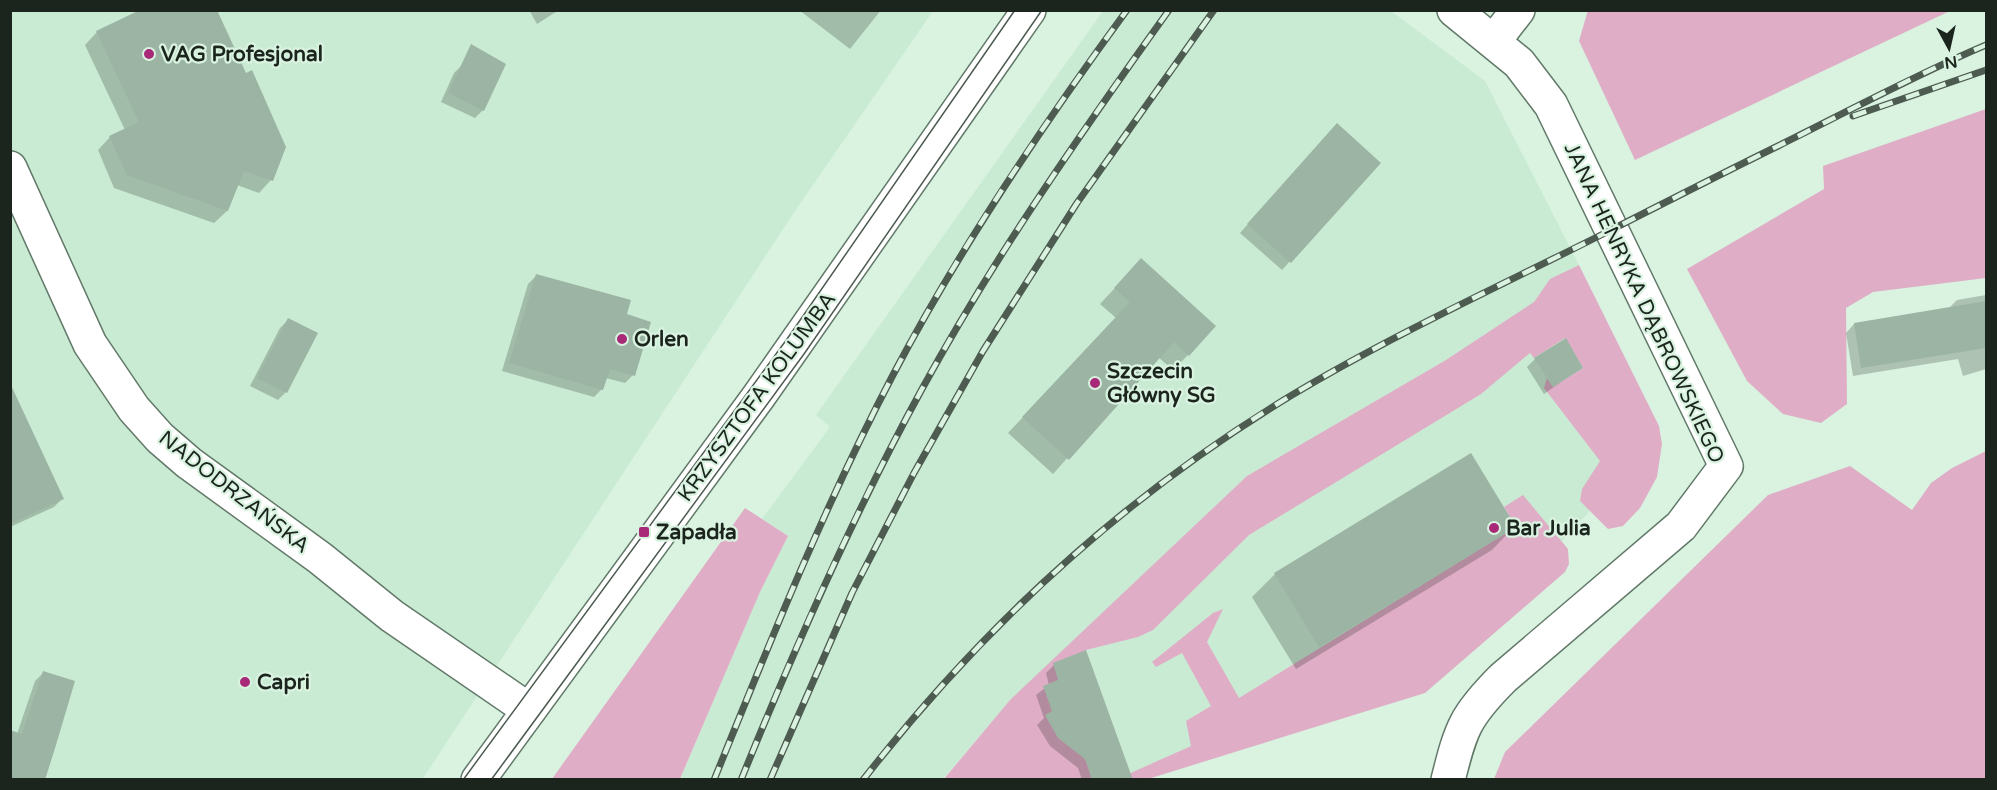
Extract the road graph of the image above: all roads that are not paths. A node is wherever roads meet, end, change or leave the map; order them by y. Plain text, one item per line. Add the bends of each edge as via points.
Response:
1 (1029, 10) edge
2 (1454, 10) edge
3 (1518, 10) edge
4 (1494, 41) junction
5 (10, 168) edge
6 (529, 710) junction
7 (478, 780) edge
8 (1448, 780) edge

1 - 6 street, KRZYSZTOFA KOLUMBA via 759,396
2 - 4 street, JANA HENRYKA DĄBROWSKIEGO
3 - 4 street
4 - 8 street, JANA HENRYKA DĄBROWSKIEGO via 1520,63 1551,105 1726,466 1681,526 1503,678 1478,704 1460,731
5 - 6 street, NADODRZAŃSKA via 90,344 134,409 160,438 392,616
6 - 7 street, KRZYSZTOFA KOLUMBA

